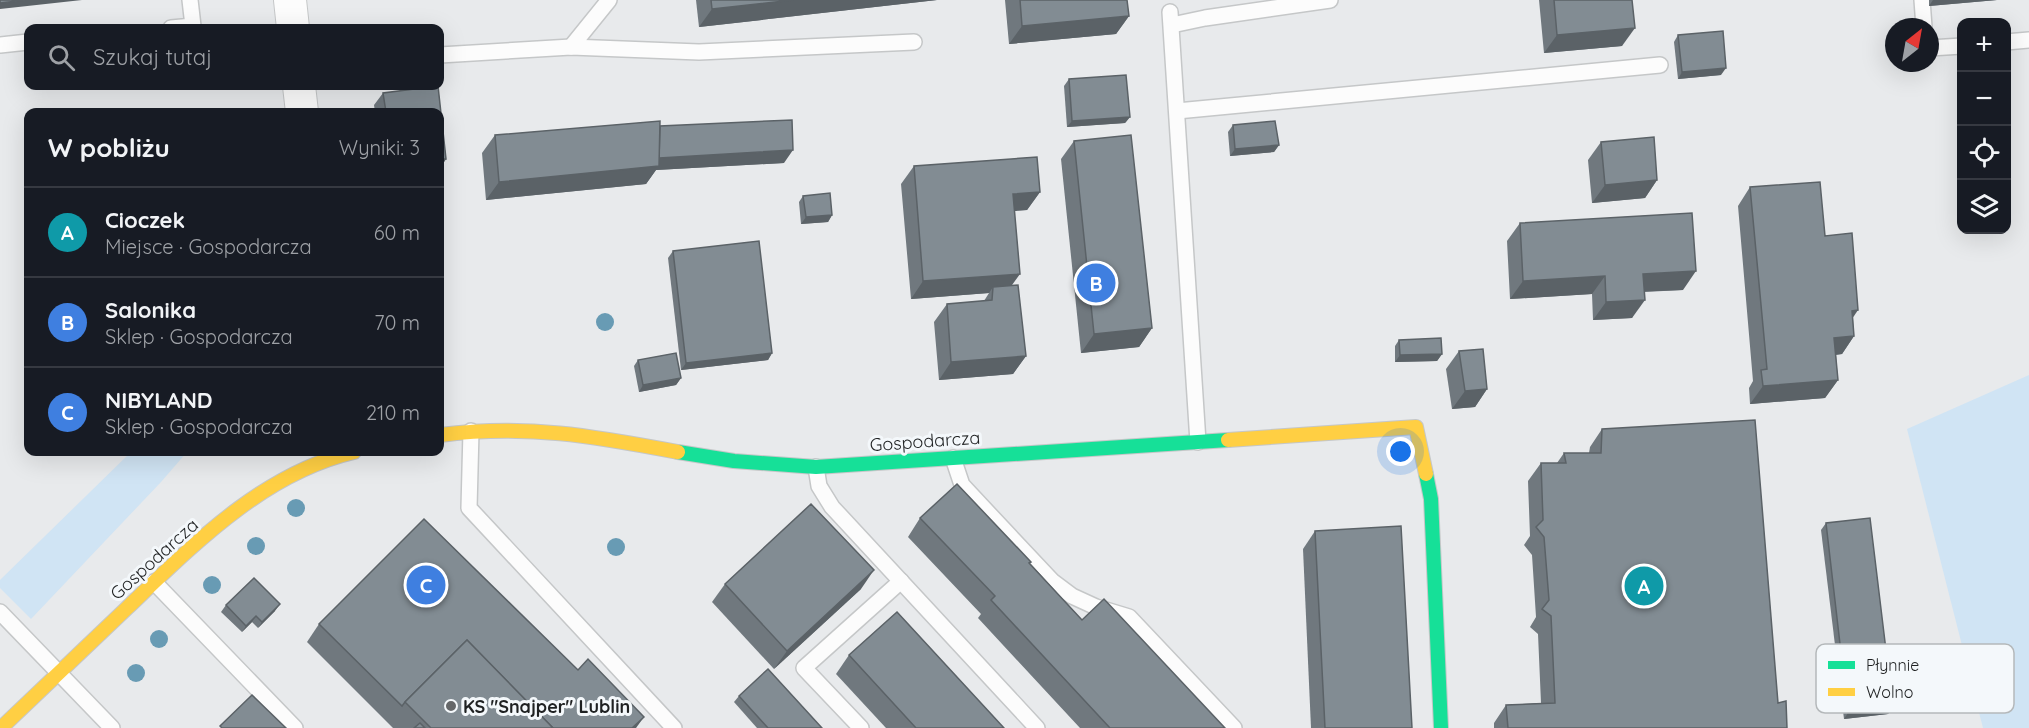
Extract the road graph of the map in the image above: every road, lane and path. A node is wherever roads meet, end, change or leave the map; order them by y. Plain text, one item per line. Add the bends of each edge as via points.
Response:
1 (190, 0) edge
2 (290, 0) edge
3 (609, 0) edge
4 (1330, 0) edge
5 (1922, 0) edge
6 (1923, 18) edge
7 (193, 24) edge
8 (293, 24) edge
9 (2029, 40) edge
10 (24, 42) edge
11 (914, 42) dead end
12 (2011, 42) edge
13 (0, 45) edge
14 (1957, 46) edge
15 (571, 47) junction
16 (1939, 47) edge
17 (444, 55) edge
18 (1660, 65) dead end
19 (299, 90) edge
20 (302, 108) edge
21 (1177, 111) junction
22 (471, 431) junction
23 (444, 434) edge
24 (1198, 442) junction
25 (335, 456) edge
26 (953, 458) junction
27 (816, 467) junction
28 (901, 581) junction
29 (154, 582) junction
30 (0, 612) edge
31 (58, 672) junction
32 (1, 728) edge
33 (112, 728) edge
34 (295, 728) edge
35 (674, 728) edge
36 (861, 728) edge
37 (1037, 728) edge
38 (1234, 728) edge
39 (1441, 728) edge

1 - 7 lane
2 - 8 street
3 - 15 lane
4 - 21 lane via 1205,18 1171,18
5 - 6 lane
9 - 12 lane
10 - 13 lane
11 - 15 lane via 699,52
14 - 16 lane
15 - 17 lane
18 - 21 lane
19 - 20 street
21 - 24 lane
22 - 23 street, Gospodarcza
22 - 27 street, Gospodarcza via 533,430 582,435 709,458
22 - 35 lane via 469,508
24 - 26 street, Gospodarcza
24 - 39 street, Gospodarcza via 1416,427 1431,499
25 - 29 street, Gospodarcza via 290,475 248,503 194,544
26 - 27 street, Gospodarcza
26 - 38 lane via 962,485 1052,581 1072,596 1129,617
27 - 28 lane via 819,486 832,507
28 - 36 lane via 804,668
28 - 37 lane
29 - 31 street, Gospodarcza
29 - 34 lane
30 - 31 lane
31 - 32 street, Gospodarcza
31 - 33 lane

